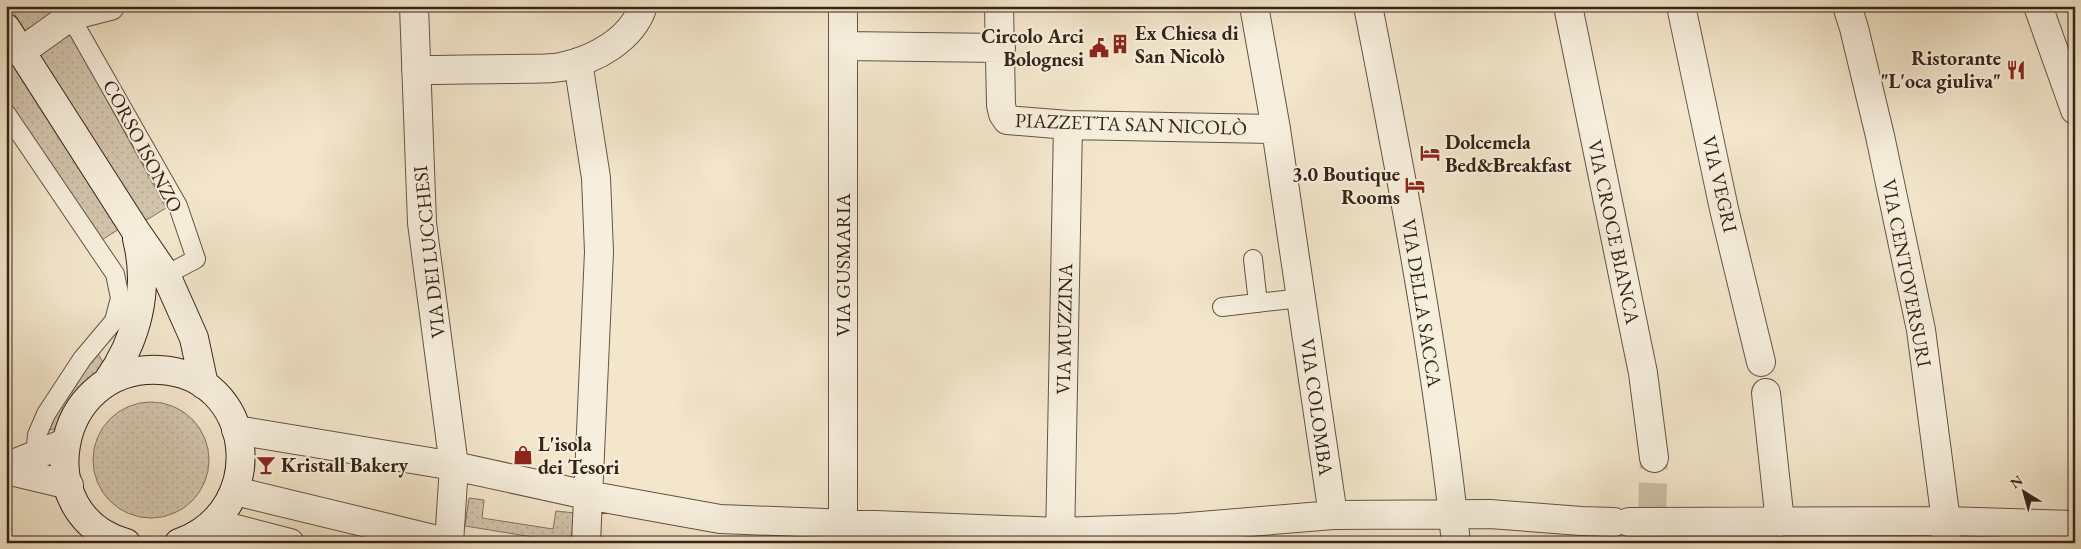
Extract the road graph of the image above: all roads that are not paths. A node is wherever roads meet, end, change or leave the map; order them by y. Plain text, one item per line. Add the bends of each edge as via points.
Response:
1 (110, 6) edge
2 (414, 6) edge
3 (643, 6) edge
4 (843, 6) edge
5 (999, 6) edge
6 (1254, 6) edge
7 (1368, 6) edge
8 (1568, 6) edge
9 (1681, 6) edge
10 (1847, 6) edge
11 (2038, 6) edge
12 (68, 11) edge
13 (6, 28) edge
14 (844, 46) junction
15 (1001, 48) junction
16 (22, 51) junction
17 (578, 62) junction
18 (416, 70) junction
19 (2075, 110) edge
20 (6, 113) edge
21 (1068, 126) junction
22 (1276, 129) junction
23 (134, 230) junction
24 (1253, 259) dead end
25 (166, 275) junction
26 (1301, 298) junction
27 (1258, 303) junction
28 (1222, 307) dead end
29 (1761, 362) dead end
30 (107, 382) junction
31 (204, 385) junction
32 (1766, 393) dead end
33 (236, 430) junction
34 (65, 443) junction
35 (34, 456) junction
36 (1654, 458) tunnel mouth
37 (454, 466) junction
38 (6, 468) edge
39 (69, 485) junction
40 (235, 490) junction
41 (587, 495) junction
42 (1453, 513) junction
43 (1334, 515) junction
44 (1780, 522) junction
45 (1640, 524) edge
46 (2075, 525) edge
47 (1946, 532) edge
48 (843, 533) edge
49 (201, 535) edge
50 (1020, 537) edge
51 (1060, 538) edge
52 (115, 539) edge
53 (586, 542) edge
54 (290, 543) edge
55 (450, 543) edge
56 (1456, 543) edge

1 - 12 street
2 - 18 street, VIA DEI LUCCHESI
3 - 17 street via 636,24 620,40
4 - 14 street, VIA GUSMARIA
5 - 15 street
6 - 22 street, VIA COLOMBA
7 - 42 street, VIA DELLA SACCA via 1428,328
8 - 36 street, VIA CROCE BIANCA via 1643,373
9 - 29 street, VIA VEGRI
10 - 47 street, VIA CENTOVERSURI via 1880,136 1922,330
11 - 19 street
12 - 16 street
12 - 25 lane, CORSO ISONZO via 178,206 196,259
13 - 16 street
14 - 15 street
14 - 48 street, VIA GUSMARIA
15 - 21 street, PIAZZETTA SAN NICOLÒ via 1001,105 1007,120
16 - 23 street
17 - 18 street via 540,68
17 - 41 street via 591,140 599,223 599,284
18 - 37 street, VIA DEI LUCCHESI via 422,223
20 - 35 lane via 115,274 120,298 114,321 82,358 46,414 37,435
21 - 22 street, PIAZZETTA SAN NICOLÒ
21 - 51 street, VIA MUZZINA
22 - 26 street, VIA COLOMBA
23 - 25 street
23 - 30 street via 141,255 139,317 117,368
24 - 27 lane
25 - 31 street via 194,338
26 - 27 lane
26 - 43 street, VIA COLOMBA
27 - 28 lane
30 - 31 street via 136,371 160,370 192,378
30 - 34 street via 87,398 72,421
31 - 33 street via 227,408
32 - 44 street
33 - 37 street
33 - 40 street via 242,458
34 - 35 street
34 - 39 street via 65,474
35 - 38 street
37 - 41 street
37 - 55 street, VIA DEI LUCCHESI
38 - 39 street
39 - 52 street via 83,514
40 - 49 street via 226,508
40 - 55 street
41 - 48 street via 720,519
41 - 53 street
42 - 43 street
42 - 45 street
42 - 56 street, VIA DELLA SACCA
43 - 51 street
44 - 45 street
44 - 47 street
46 - 47 street
48 - 50 street
49 - 54 street
50 - 51 street

